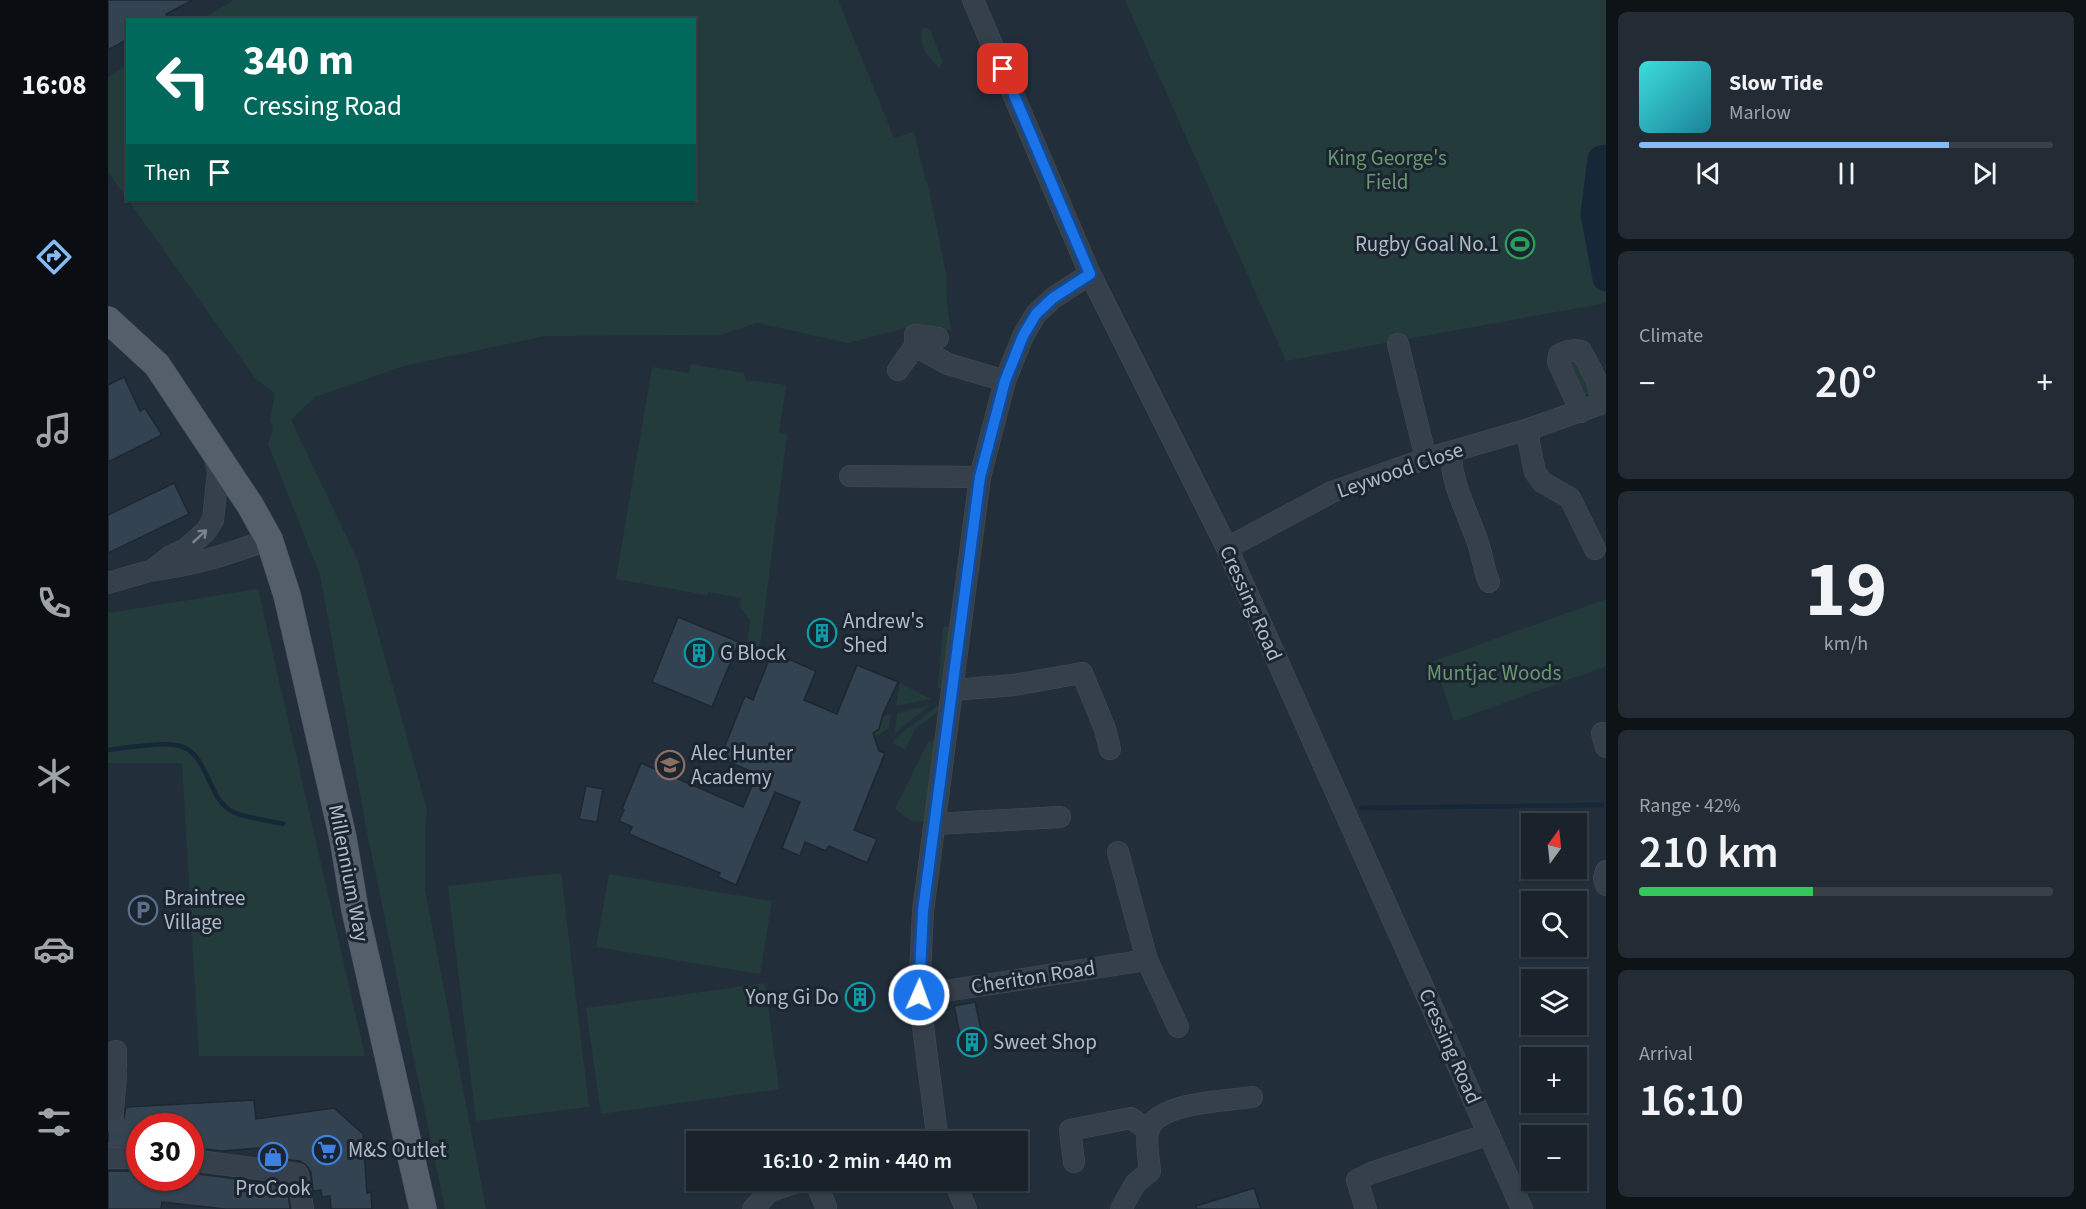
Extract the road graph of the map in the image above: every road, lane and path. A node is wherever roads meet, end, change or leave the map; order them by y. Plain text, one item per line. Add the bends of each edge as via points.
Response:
1 (973, 0) edge
2 (1090, 274) junction
3 (108, 320) edge
4 (938, 338) dead end
5 (1398, 344) dead end
6 (907, 347) junction
7 (898, 370) dead end
8 (1005, 381) junction
9 (1581, 412) dead end
10 (1529, 429) junction
11 (213, 450) junction
12 (1451, 452) junction
13 (1426, 459) junction
14 (850, 476) dead end
15 (980, 477) junction
16 (269, 539) junction
17 (1227, 548) junction
18 (1594, 549) dead end
19 (153, 570) junction
20 (1489, 582) dead end
21 (108, 583) edge
22 (953, 690) junction
23 (1110, 749) dead end
24 (1060, 816) dead end
25 (936, 824) junction
26 (1118, 852) dead end
27 (1606, 871) edge
28 (1606, 885) edge
29 (1147, 960) junction
30 (919, 995) junction
31 (1178, 1027) dead end
32 (116, 1063) dead end
33 (1252, 1097) dead end
34 (113, 1111) dead end
35 (1148, 1130) junction
36 (937, 1131) edge
37 (1489, 1134) junction
38 (204, 1162) edge
39 (1074, 1162) dead end
40 (770, 1191) edge
41 (819, 1191) edge
42 (959, 1191) edge
43 (826, 1208) edge
44 (303, 1209) edge
45 (423, 1209) edge
46 (753, 1209) edge
47 (966, 1209) edge
48 (1121, 1209) edge
49 (1366, 1209) edge
50 (1522, 1209) edge

1 - 2 street, Cressing Road
2 - 8 street via 1036,314
2 - 17 street, Cressing Road
3 - 11 main road, Millennium Way via 157,365
4 - 6 street via 915,335
5 - 13 street
6 - 7 street
6 - 8 street
8 - 15 street
9 - 10 street, Leywood Close
10 - 12 street, Leywood Close
10 - 18 street via 1535,472 1542,482 1570,498
11 - 16 main road, Millennium Way
19 -> 11 street via 186,549 213,520 218,472
12 - 13 street, Leywood Close
12 - 20 street via 1451,468
13 - 17 street, Leywood Close via 1332,492
14 - 15 street
15 - 22 street
16 - 19 street via 230,555
16 - 45 main road, Millennium Way via 287,595 343,838 355,910
17 - 37 street, Cressing Road
19 - 21 street
22 - 23 street via 1014,685 1082,673
22 - 25 street
24 - 25 street
25 - 30 street via 923,911
26 - 29 street
27 - 28 street
29 - 30 street, Cheriton Road
29 - 31 street
30 - 36 street
32 - 34 street
33 - 35 street via 1185,1106 1158,1116
35 - 39 street via 1131,1118 1070,1130
35 - 48 street via 1150,1171 1135,1184
37 - 49 street via 1357,1180
37 - 50 street, Cressing Road
38 - 44 street via 298,1174
40 - 46 street
41 - 43 street
42 - 47 street

